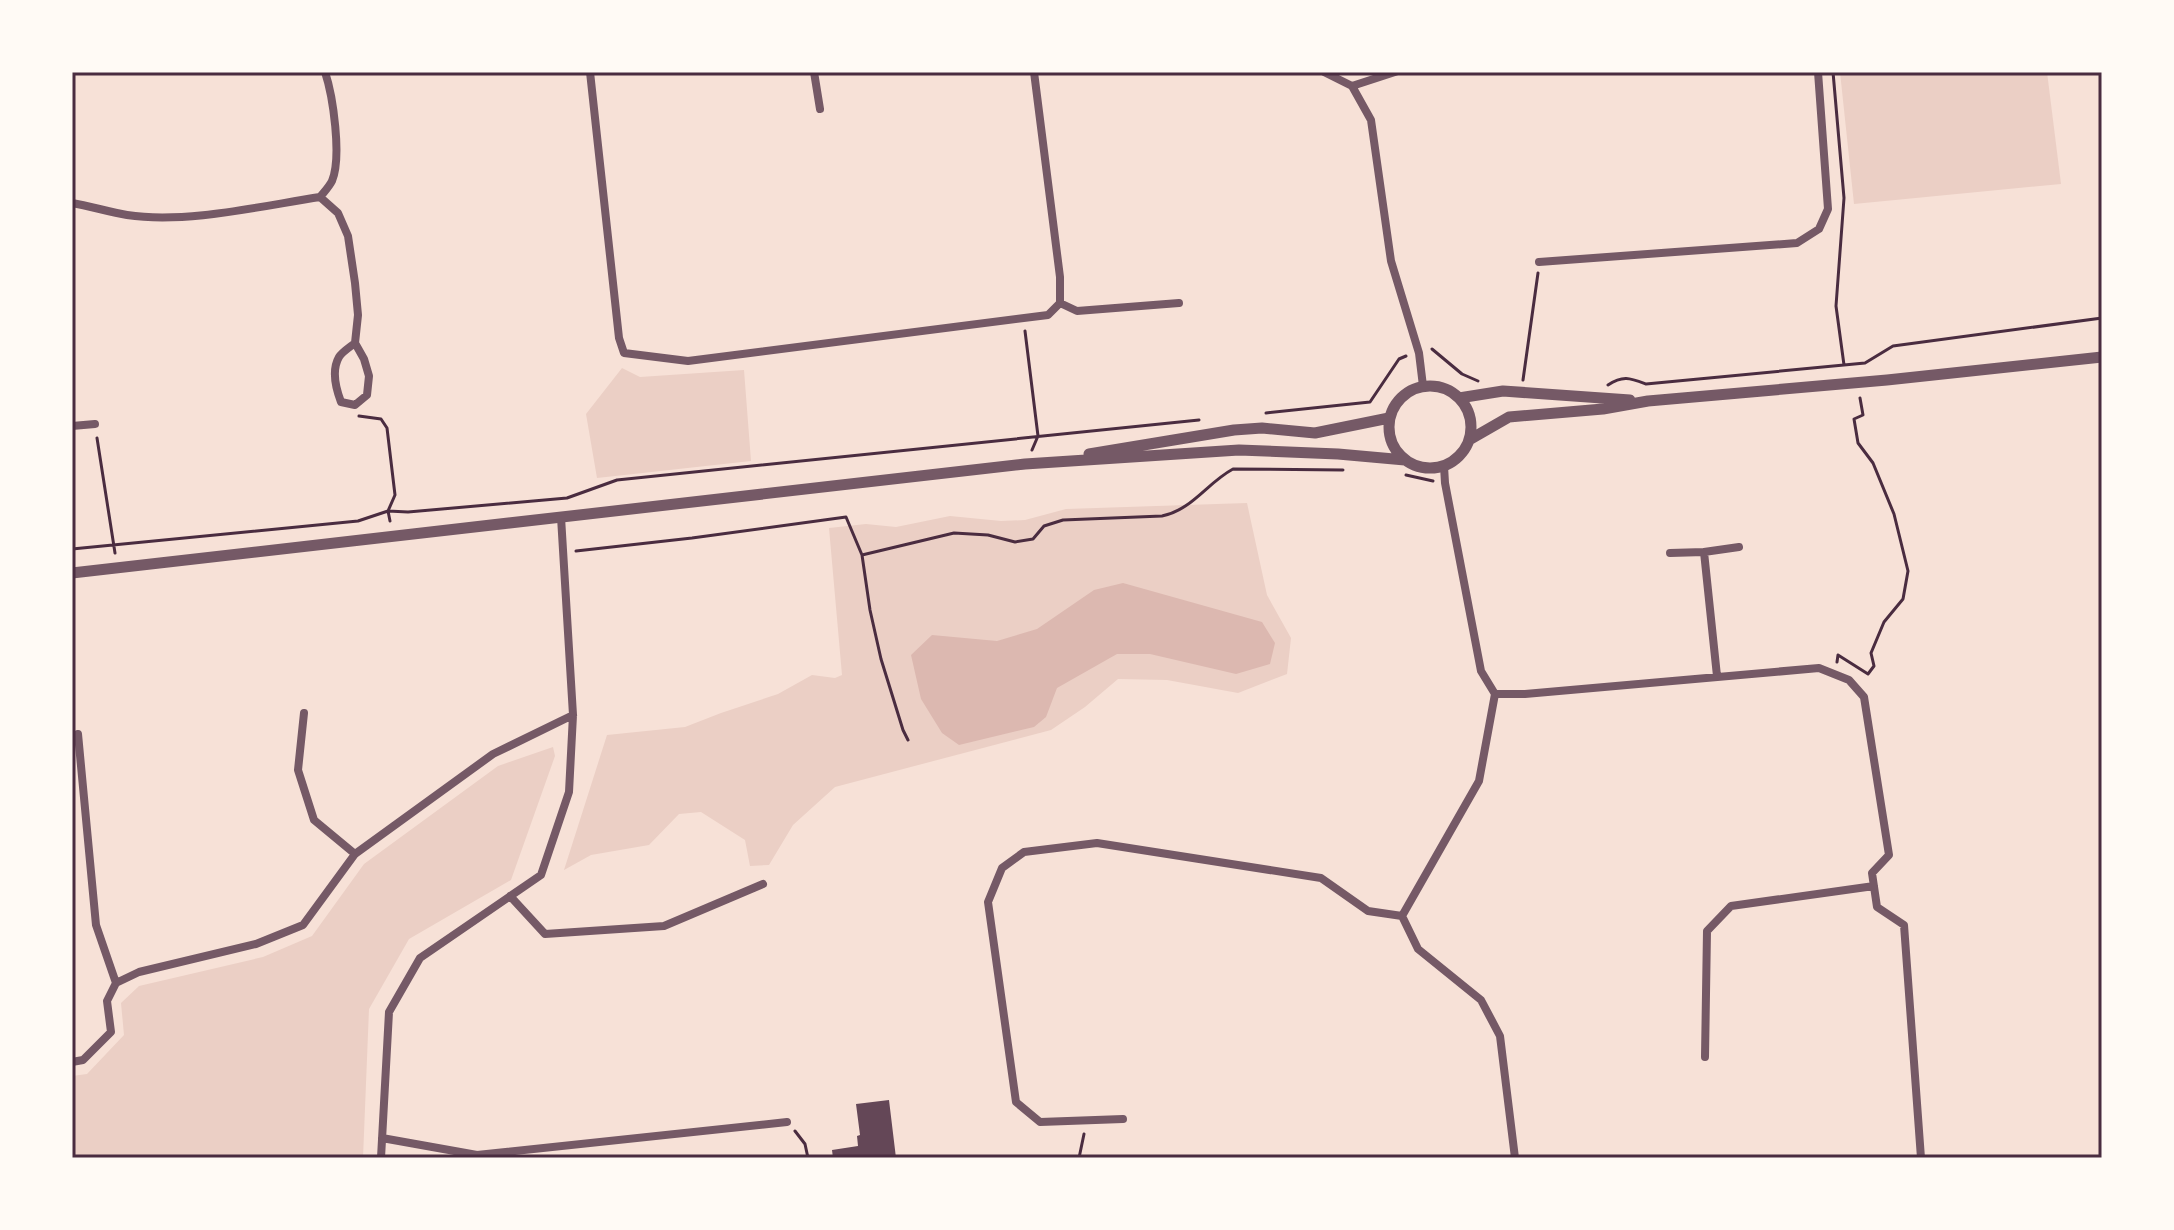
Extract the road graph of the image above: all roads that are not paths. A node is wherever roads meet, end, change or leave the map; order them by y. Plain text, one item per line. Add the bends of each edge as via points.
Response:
1 (325, 72) edge
2 (590, 72) edge
3 (814, 72) edge
4 (1034, 72) edge
5 (1324, 72) edge
6 (1395, 72) edge
7 (1818, 72) edge
8 (1352, 86) junction
9 (820, 109) dead end
10 (320, 197) junction
11 (72, 203) edge
12 (1539, 262) road end
13 (1060, 303) junction
14 (1179, 303) dead end
15 (355, 343) junction
16 (2102, 357) edge
17 (1423, 386) junction
18 (1459, 398) junction
19 (1648, 401) junction
20 (1389, 418) junction
21 (95, 424) road end
22 (72, 426) edge
23 (1469, 440) junction
24 (1405, 460) junction
25 (1025, 464) junction
26 (1444, 466) junction
27 (561, 517) junction
28 (1739, 547) dead end
29 (1704, 552) junction
30 (1670, 553) dead end
31 (72, 573) edge
32 (1717, 676) junction
33 (1495, 694) junction
34 (304, 713) dead end
35 (573, 715) junction
36 (78, 734) dead end
37 (355, 854) junction
38 (763, 884) dead end
39 (1874, 886) junction
40 (510, 896) junction
41 (1402, 916) junction
42 (116, 983) junction
43 (1705, 1057) dead end
44 (72, 1062) edge
45 (1123, 1119) dead end
46 (787, 1122) road end
47 (382, 1138) junction
48 (381, 1158) edge
49 (1515, 1158) edge
50 (1921, 1158) edge

1 - 10 street via 337,160 331,183
2 - 13 street via 624,353 688,361 1048,315
3 - 9 street
4 - 13 street
5 - 8 street
6 - 8 street
7 - 12 street via 1828,209 1819,229 1797,243
8 - 17 street via 1371,120 1391,261 1419,353
10 - 11 street via 171,216 128,215
10 - 15 street via 338,213 348,236 357,304
13 - 14 street via 1077,311
15 - 15 street via 369,376 367,395 355,405 341,402 334,375 339,357
16 - 19 street
17 - 18 street via 1449,390
17 - 20 street via 1401,397
18 - 19 street via 1503,391
18 - 23 street via 1470,417
19 - 23 street via 1509,417
20 - 24 street via 1391,441
20 - 25 street via 1315,433 1234,430
21 - 22 street
23 - 26 street via 1464,451
24 - 25 street via 1239,450
24 - 26 street via 1431,469
25 - 27 street
26 - 33 street via 1481,671
27 - 31 street
27 - 35 street
28 - 29 street
29 - 30 street
29 - 32 street
32 - 33 street
32 - 39 street via 1819,668 1849,680 1864,697 1889,855 1872,873
33 - 41 street via 1479,781
34 - 37 street via 298,770 314,820
35 - 37 street via 493,754
35 - 40 street via 569,792 541,875
36 - 42 street via 96,925
37 - 42 street via 303,925 256,944 139,972
38 - 40 street via 664,926 545,934
39 - 43 street via 1731,906 1723,914 1707,931
39 - 50 street via 1877,907 1904,925
40 - 47 street via 420,958 389,1012
41 - 45 street via 1368,911 1321,878 1097,843 1024,852 1002,868 988,902 1016,1102 1040,1122
41 - 49 street via 1418,949 1481,1000 1500,1036
42 - 44 street via 107,1001 111,1032 83,1060
46 - 47 street via 477,1155
47 - 48 street

